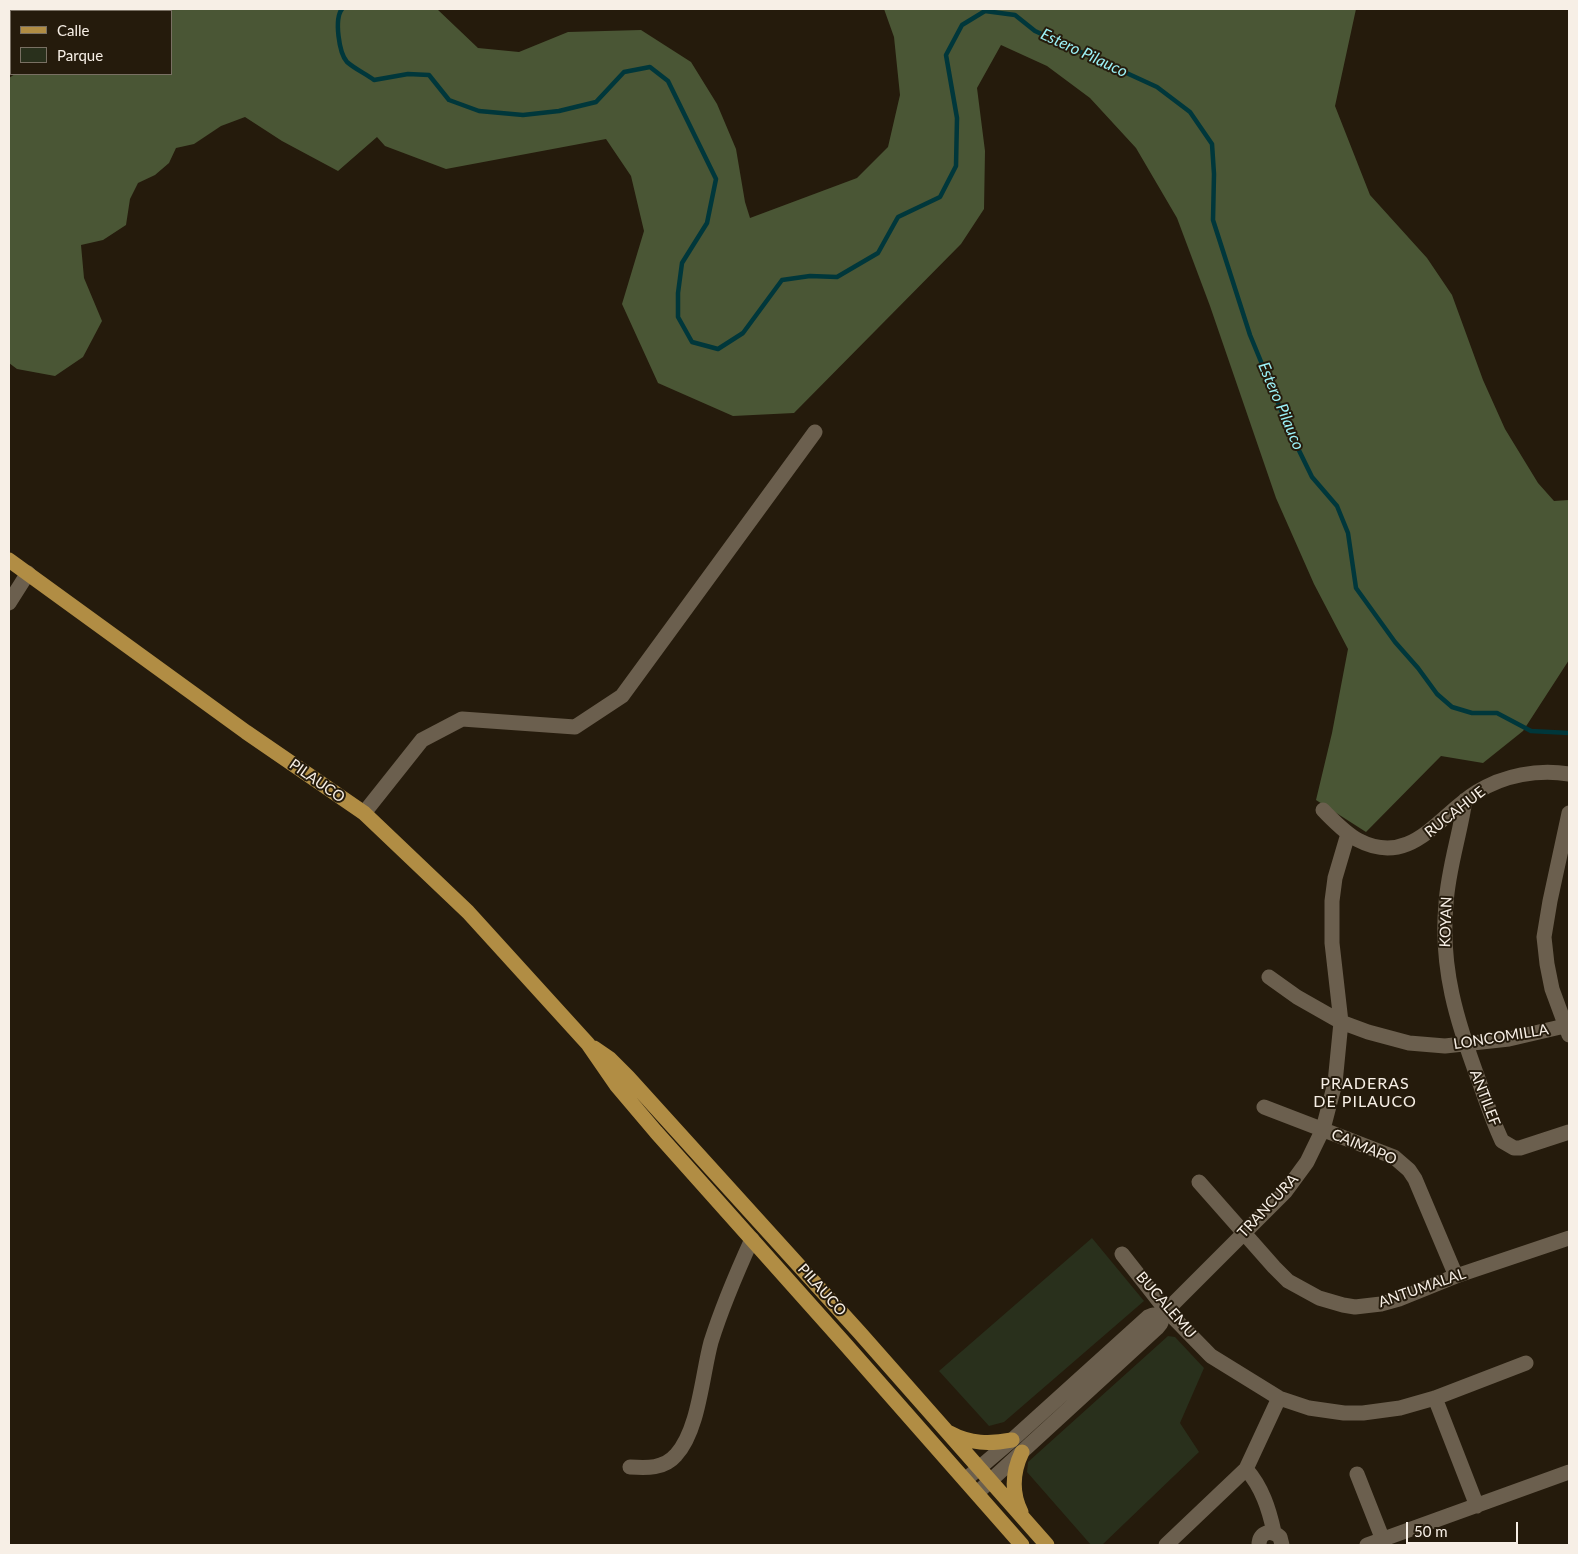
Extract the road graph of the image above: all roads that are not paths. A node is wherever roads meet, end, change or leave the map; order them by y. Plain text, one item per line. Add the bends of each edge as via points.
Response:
1 (815, 432) dead end
2 (9, 560) edge
3 (28, 573) junction
4 (9, 603) edge
5 (1569, 774) edge
6 (1465, 800) junction
7 (1323, 810) dead end
8 (364, 813) junction
9 (1569, 813) edge
10 (1348, 834) junction
11 (1270, 977) dead end
12 (1341, 1022) junction
13 (1568, 1029) edge
14 (588, 1044) junction
15 (1465, 1044) junction
16 (1264, 1107) dead end
17 (1323, 1130) junction
18 (1569, 1132) edge
19 (1199, 1182) dead end
20 (1244, 1232) junction
21 (752, 1238) junction
22 (1569, 1238) edge
23 (1122, 1254) dead end
24 (1456, 1276) junction
25 (1163, 1313) junction
26 (1526, 1363) dead end
27 (1279, 1398) junction
28 (1435, 1398) junction
29 (947, 1431) junction
30 (1012, 1440) junction
31 (1022, 1452) junction
32 (630, 1466) dead end
33 (979, 1468) junction
34 (1246, 1469) junction
35 (1569, 1472) edge
36 (1357, 1474) dead end
37 (965, 1480) junction
38 (991, 1481) junction
39 (977, 1493) junction
40 (1477, 1506) junction
41 (1028, 1523) junction
42 (1278, 1539) edge
43 (1383, 1540) junction
44 (1022, 1545) edge
45 (1047, 1545) edge
46 (1166, 1545) edge
47 (1259, 1545) edge
48 (1367, 1545) edge

1 - 8 street via 622,696 575,727 462,719 422,740
2 - 3 main road, PILAUCO
3 - 4 street
3 - 8 main road, PILAUCO via 246,732
5 - 6 street, RUCAHUE via 1540,772 1508,778
6 - 10 street, RUCAHUE via 1428,834 1404,846 1377,847
6 - 15 street, KOYAN via 1448,879 1445,930 1449,982
7 - 10 street, RUCAHUE
8 - 14 main road, PILAUCO via 468,912
9 - 13 street via 1544,937 1552,989
10 - 12 street, TRANCURA via 1335,878 1331,922
11 - 12 street, LONCOMILLA
12 - 15 street, LONCOMILLA via 1409,1043
12 - 17 street, TRANCURA via 1335,1083
13 - 15 street, LONCOMILLA
14 - 21 main road, PILAUCO via 623,1093
14 - 29 main road, PILAUCO via 628,1077
15 - 18 street, ANTILEF via 1502,1141 1520,1148
16 - 17 street, CAIMAPO
17 - 20 street, TRANCURA via 1297,1178
17 - 24 street, CAIMAPO via 1394,1157 1409,1170
19 - 20 street, ANTUMALAL
20 - 24 street, ANTUMALAL via 1288,1281 1319,1298 1342,1305 1381,1304
20 - 25 street, TRANCURA
21 - 32 street via 711,1343 692,1428 677,1455 665,1464 649,1468
21 - 37 main road, PILAUCO
22 - 24 street, ANTUMALAL
23 - 25 street, BUCALEMU
25 - 27 street, BUCALEMU via 1211,1356
25 - 30 street, TRANCURA via 1148,1318
25 - 31 street, TRANCURA via 1157,1328
26 - 28 street, BUCALEMU
27 - 28 street, BUCALEMU via 1318,1409 1363,1413 1400,1408
27 - 34 street
28 - 40 street
29 - 30 main road via 979,1443
29 - 33 main road, PILAUCO
30 - 33 street, TRANCURA
31 - 38 street, TRANCURA
31 - 41 main road via 1014,1488 1018,1507
33 - 37 street, TRANCURA
33 - 38 main road, PILAUCO
34 - 42 street via 1256,1481
34 - 46 street
35 - 40 street
36 - 43 street
37 - 39 main road, PILAUCO
38 - 39 street, TRANCURA
38 - 41 main road, PILAUCO
39 - 44 main road, PILAUCO
40 - 43 street
41 - 45 main road, PILAUCO
42 - 47 street via 1263,1534
43 - 48 street

